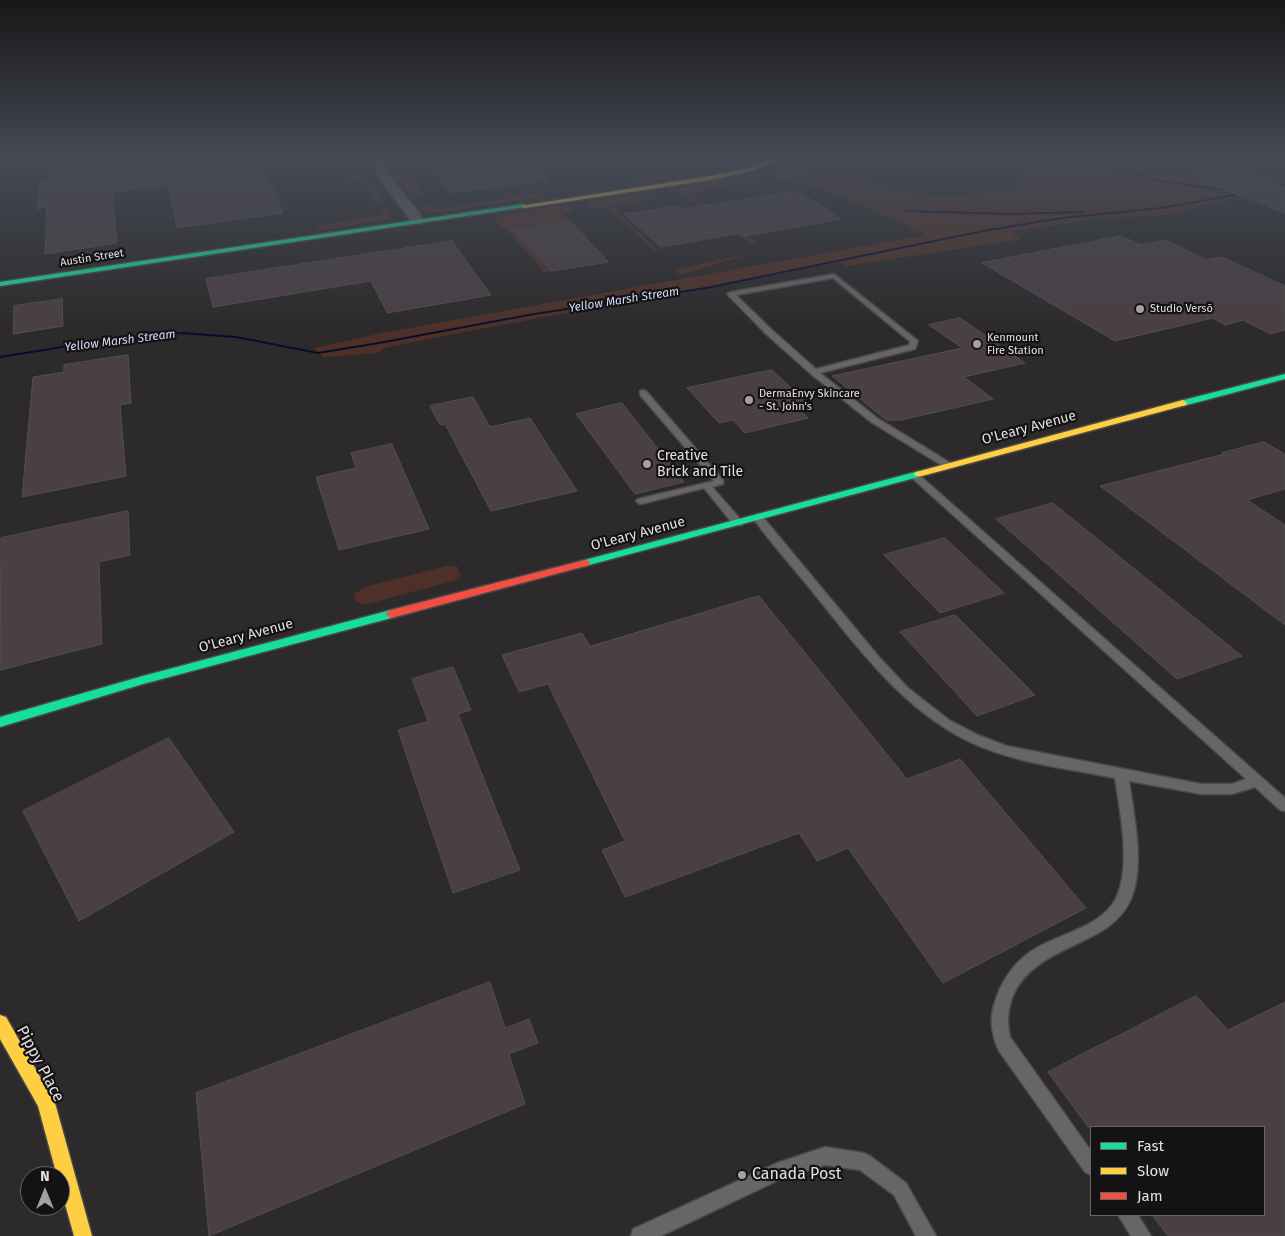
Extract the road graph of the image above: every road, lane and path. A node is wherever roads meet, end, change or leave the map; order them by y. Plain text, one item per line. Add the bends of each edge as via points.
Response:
1 (415, 216) edge
2 (453, 216) edge
3 (417, 221) junction
4 (0, 284) edge
5 (814, 372) junction
6 (1285, 376) edge
7 (643, 393) dead end
8 (949, 466) junction
9 (915, 476) junction
10 (706, 486) junction
11 (641, 500) dead end
12 (758, 518) junction
13 (738, 523) junction
14 (0, 722) edge
15 (1121, 775) junction
16 (1257, 781) junction
17 (1285, 806) edge
18 (0, 1023) edge
19 (1090, 1165) edge
20 (1128, 1216) edge
21 (83, 1236) edge
22 (640, 1236) edge
23 (927, 1236) edge
24 (1142, 1236) edge

1 - 3 street
2 - 3 street, Austin Street
3 - 4 street, Austin Street
5 - 5 lane via 769,332 731,294 834,276 914,342 908,350
5 - 8 lane via 874,420
6 - 8 street, O'Leary Avenue
7 - 10 lane via 720,482
8 - 9 street, O'Leary Avenue
9 - 12 street, O'Leary Avenue
9 - 16 lane
10 - 11 lane
10 - 13 lane
12 - 13 street, O'Leary Avenue
12 - 15 lane via 875,660 904,690 945,723 1005,751
13 - 14 street, O'Leary Avenue via 220,658
15 - 16 lane via 1201,789 1232,788
15 - 19 lane via 1130,865 1127,887 1118,909 1097,926 1033,958 1009,984 1000,1008 1002,1039
16 - 17 lane
18 - 21 street, Pippy Place via 46,1103
20 - 24 lane
22 - 23 lane via 783,1169 825,1156 864,1162 900,1189

